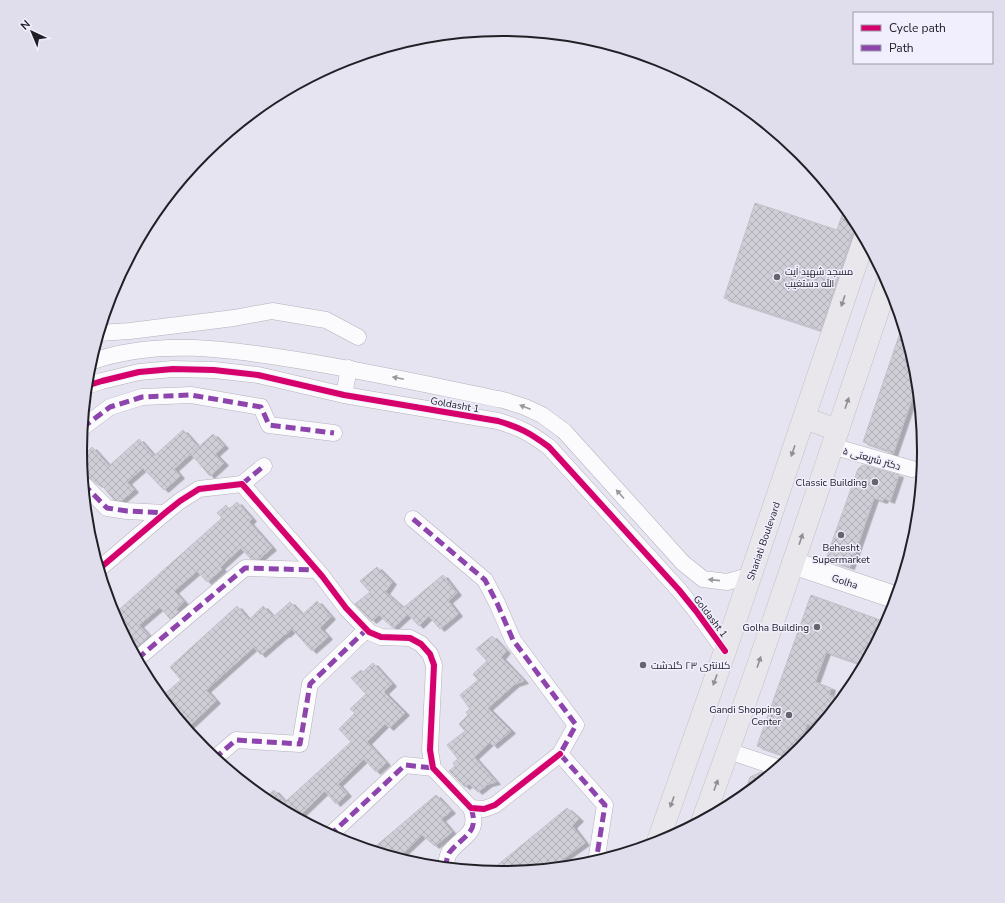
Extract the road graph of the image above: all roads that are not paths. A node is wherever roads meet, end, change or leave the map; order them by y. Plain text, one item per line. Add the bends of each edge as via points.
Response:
1 (862, 245) edge
2 (885, 290) edge
3 (104, 333) edge
4 (358, 337) dead end
5 (97, 360) edge
6 (350, 368) junction
7 (93, 384) edge
8 (344, 395) junction
9 (804, 418) junction
10 (88, 423) edge
11 (334, 433) dead end
12 (835, 438) junction
13 (264, 466) dead end
14 (912, 469) dead end
15 (242, 484) junction
16 (89, 490) edge
17 (632, 507) junction
18 (165, 513) junction
19 (412, 519) dead end
20 (617, 522) junction
21 (793, 563) junction
22 (103, 566) edge
23 (315, 570) junction
24 (752, 575) junction
25 (892, 596) edge
26 (367, 629) junction
27 (726, 651) junction
28 (141, 656) edge
29 (728, 751) junction
30 (560, 754) junction
31 (219, 755) edge
32 (774, 766) edge
33 (433, 768) junction
34 (471, 808) junction
35 (705, 814) edge
36 (334, 831) edge
37 (660, 836) edge
38 (597, 856) edge
39 (446, 863) edge

1 -> 9 main road, Shariati Boulevard
12 -> 2 main road
3 - 4 street via 234,318 272,311 326,320
5 - 6 street, Goldasht 1 via 136,350 216,348
6 - 8 street
17 -> 6 street, Goldasht 1 via 564,431 542,415 503,400
7 - 8 street, Goldasht 1 via 139,372 173,369 214,370 258,375
8 - 20 street, Goldasht 1 via 498,421 530,433 549,447
9 - 12 main road
9 -> 24 main road, Shariati Boulevard
10 - 11 street via 110,407 142,397 191,395 261,407 269,425
12 - 14 street, ۵ دکتر شریعتی
21 -> 12 main road
13 - 15 street
15 - 18 street via 199,489
15 - 23 street
16 - 18 street via 107,508
17 - 20 street
24 -> 17 street, Goldasht 1 via 726,582 703,579 683,563
18 - 22 street
19 - 30 street via 485,580 513,640 576,725
20 - 27 street, Goldasht 1 via 679,590
21 - 25 street, Golha
29 -> 21 main road
23 - 26 street
23 - 28 street via 245,568
24 - 27 main road, Shariati Boulevard
26 - 31 street via 310,684 300,744 236,740
26 - 33 street via 380,637 410,638 421,644 430,654 434,665 430,750
27 -> 37 main road, Shariati Boulevard
29 - 32 street
35 -> 29 main road
30 - 34 street via 495,805 484,809
30 - 38 street via 605,806
33 - 34 street
33 - 36 street via 406,765
34 - 39 street via 473,827 448,854

